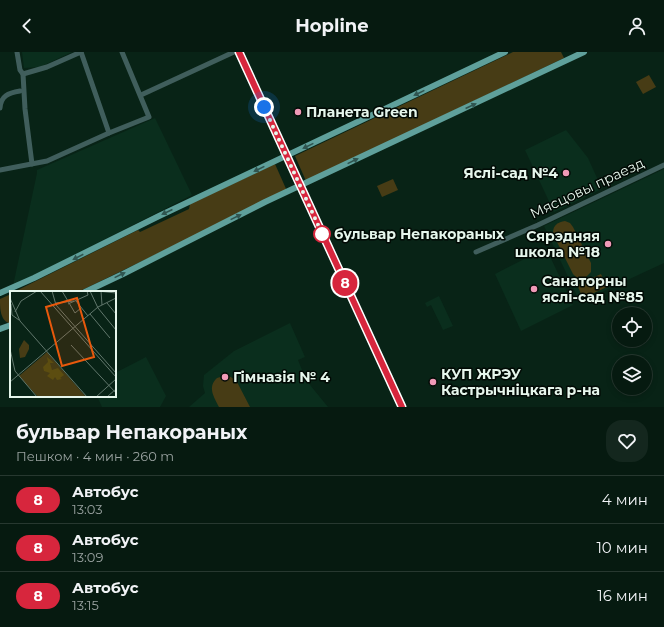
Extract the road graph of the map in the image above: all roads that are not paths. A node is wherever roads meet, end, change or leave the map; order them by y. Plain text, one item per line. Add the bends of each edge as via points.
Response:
1 (17, 52) edge
2 (81, 52) edge
3 (122, 52) edge
4 (234, 52) edge
5 (239, 52) edge
6 (504, 52) edge
7 (565, 52) edge
8 (584, 52) edge
9 (568, 59) junction
10 (23, 74) junction
11 (20, 91) dead end
12 (141, 95) junction
13 (0, 108) edge
14 (109, 133) junction
15 (286, 156) junction
16 (32, 164) junction
17 (664, 165) edge
18 (0, 170) edge
19 (300, 187) junction
20 (476, 252) dead end
21 (87, 291) edge
22 (0, 292) edge
23 (0, 320) edge
24 (2, 328) edge
25 (402, 407) edge

1 - 10 street
2 - 10 street
2 - 14 street
3 - 12 street
4 - 12 street
5 - 15 main road
6 -> 15 main road
7 - 9 main road
8 - 9 main road
19 -> 9 main road
10 - 16 street
11 - 13 street via 4,97
12 - 14 street via 149,117
14 - 16 street via 47,161
15 - 19 main road
15 -> 22 main road
16 - 18 street
17 - 20 street, Мясцовы праезд
21 -> 19 main road
19 - 25 main road
23 - 24 main road

